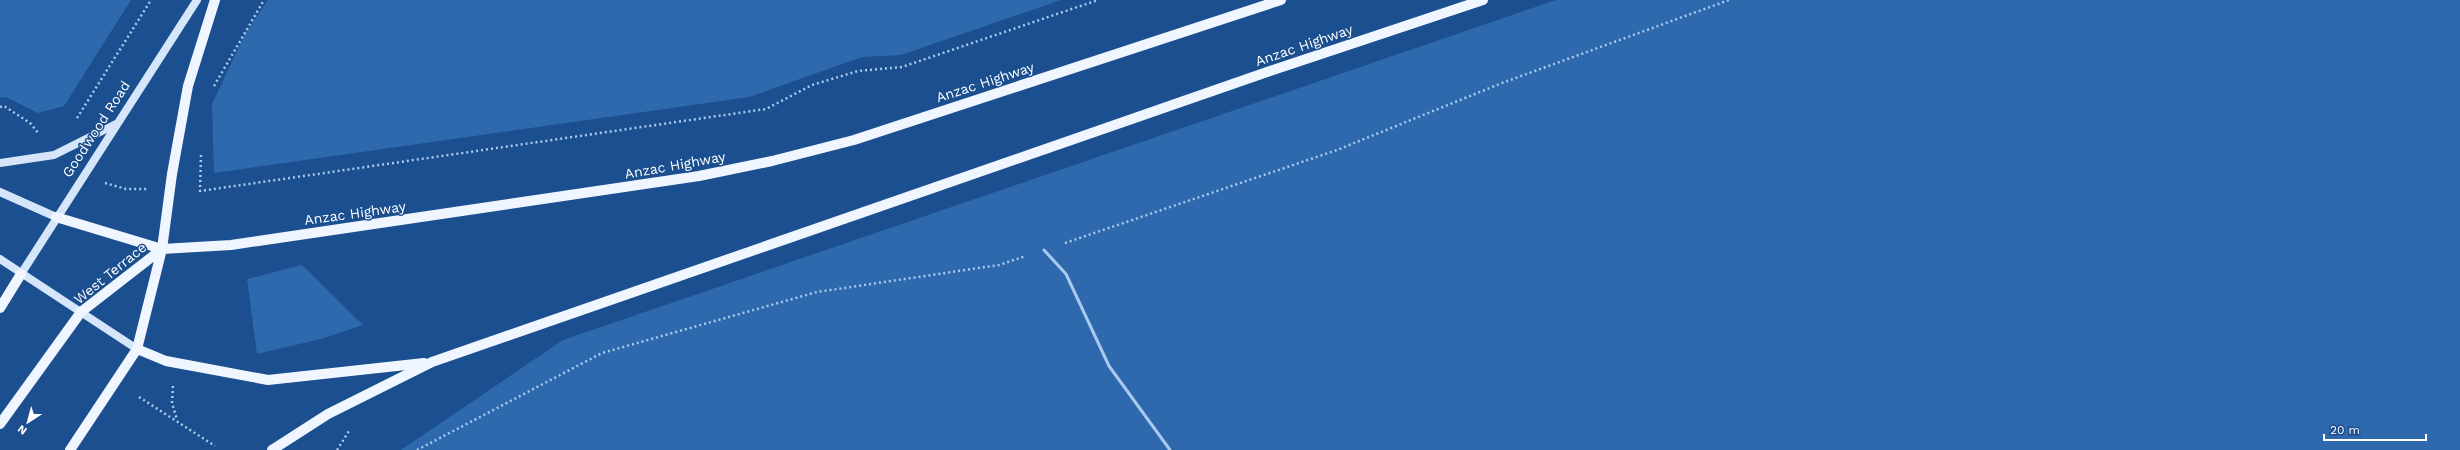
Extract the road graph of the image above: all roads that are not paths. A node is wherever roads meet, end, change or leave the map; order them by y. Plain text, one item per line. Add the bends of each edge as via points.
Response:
1 (197, 0) edge
2 (215, 0) edge
3 (1281, 0) edge
4 (1483, 0) edge
5 (116, 124) junction
6 (0, 163) edge
7 (0, 192) edge
8 (56, 217) junction
9 (162, 249) junction
10 (1044, 250) road end
11 (0, 259) edge
12 (21, 274) junction
13 (0, 308) edge
14 (81, 312) junction
15 (137, 349) junction
16 (432, 362) junction
17 (0, 424) edge
18 (70, 450) edge
19 (272, 450) edge
20 (1170, 450) edge

1 - 5 main road, Goodwood Road
2 - 9 main road via 188,86
3 - 9 main road, Anzac Highway via 854,140 772,161 633,187 262,241
4 - 16 main road, Anzac Highway via 1262,74
5 - 6 main road via 54,154
5 - 8 main road, Goodwood Road
7 - 8 main road
8 - 9 main road, Anzac Highway
8 - 12 main road, Goodwood Road
9 - 14 main road, West Terrace
9 - 15 main road, West Terrace
10 - 20 lane via 1066,274 1109,366
11 - 12 main road
12 - 13 main road
12 - 14 main road
14 - 15 main road
14 - 17 main road, West Terrace
15 - 16 main road via 166,361 268,380
15 - 18 main road, West Terrace
16 - 19 main road via 328,414

